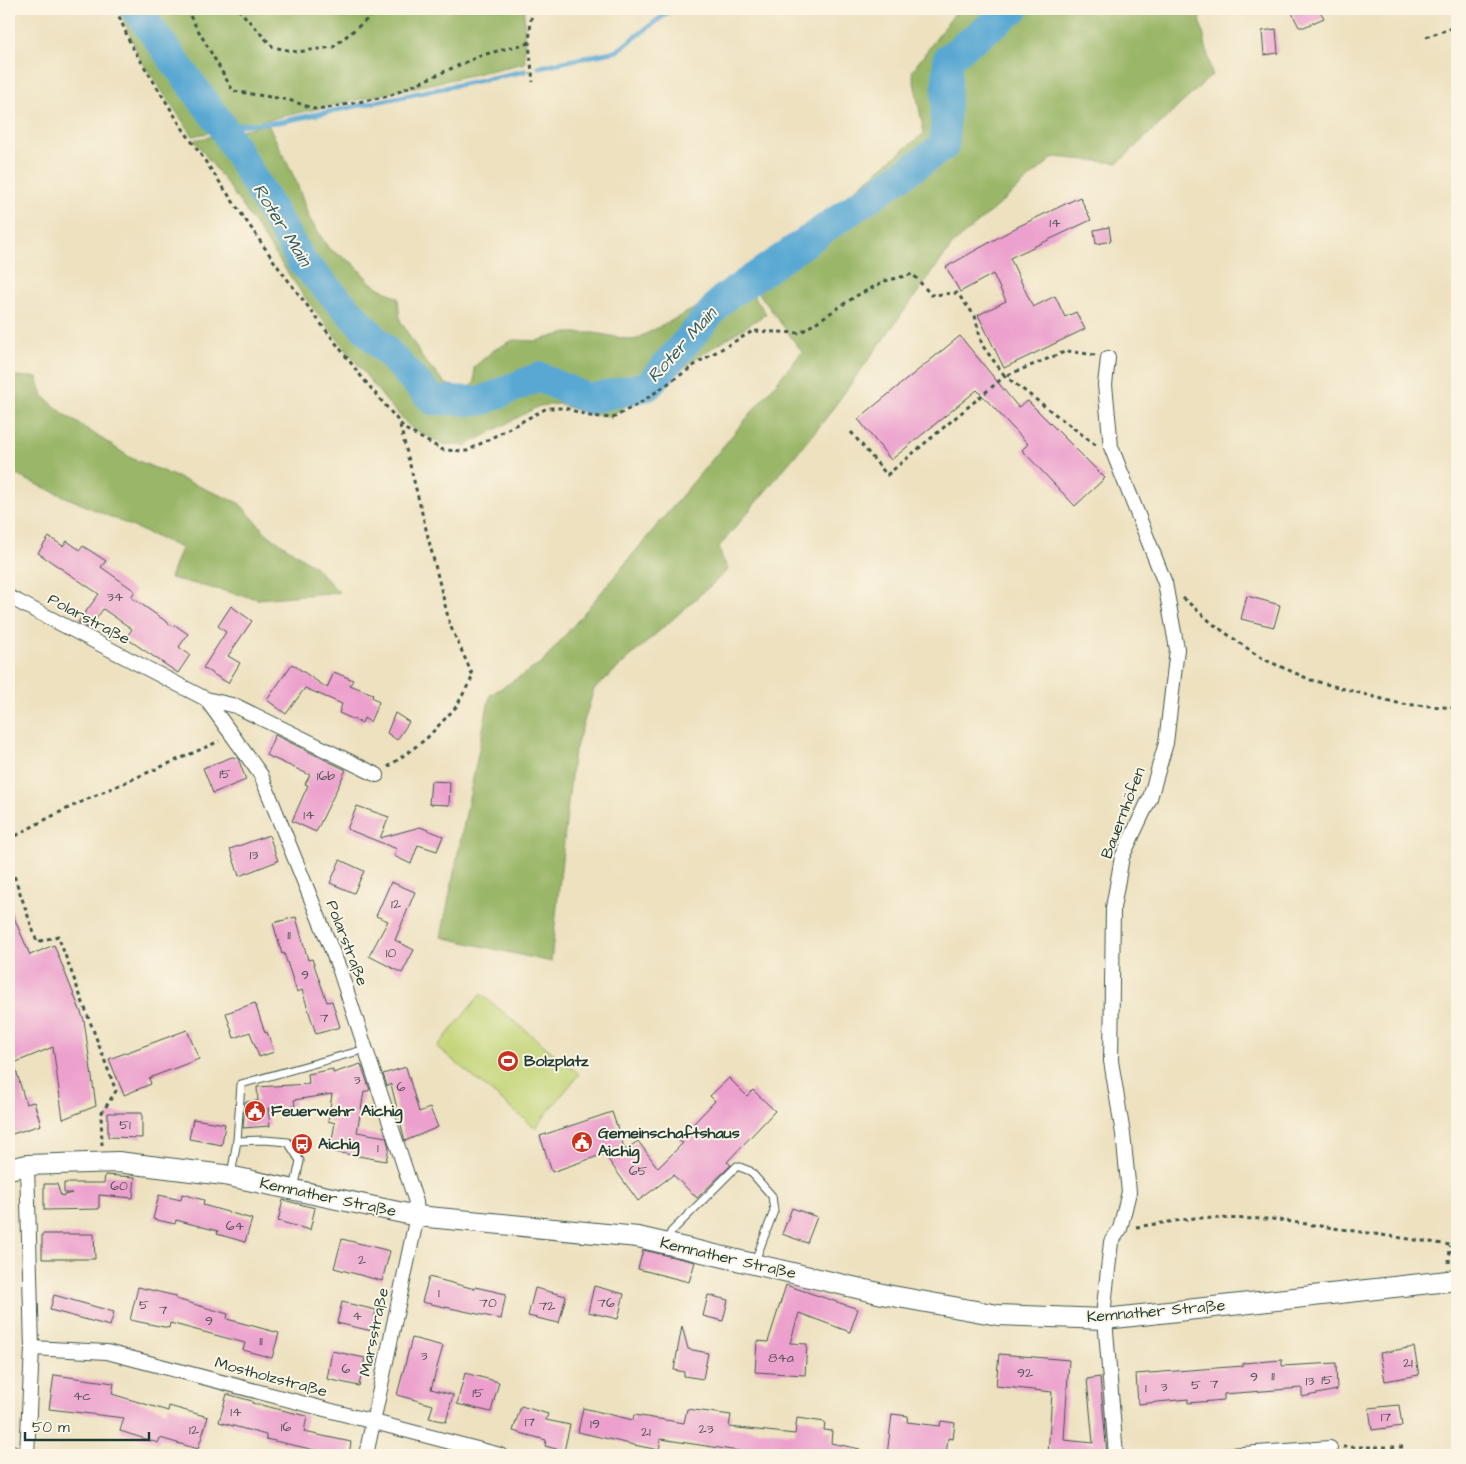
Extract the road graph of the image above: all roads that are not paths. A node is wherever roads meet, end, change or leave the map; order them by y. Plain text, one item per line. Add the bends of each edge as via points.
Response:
1 (1108, 358) road end
2 (9, 597) edge
3 (206, 700) junction
4 (377, 775) road end
5 (366, 1049) junction
6 (236, 1141) junction
7 (18, 1167) edge
8 (231, 1177) junction
9 (294, 1189) junction
10 (417, 1216) junction
11 (667, 1244) junction
12 (751, 1263) junction
13 (1452, 1280) edge
14 (1105, 1319) junction
15 (32, 1348) junction
16 (373, 1421) junction
17 (1330, 1448) road end
18 (9, 1451) edge
19 (21, 1455) edge
20 (27, 1455) edge
21 (366, 1455) edge
22 (500, 1455) edge
23 (1116, 1455) edge
24 (1228, 1455) edge

1 - 14 street, Bauernhöfen via 1105,384 1111,447 1165,583 1177,649 1166,743 1150,798 1122,857 1113,908 1111,1061 1129,1192 1120,1229 1111,1242
2 - 3 street, Polarstraße
3 - 4 street, Polarstraße via 236,706
3 - 5 street, Polarstraße via 260,776 327,937
5 - 6 lane via 241,1084
5 - 10 street, Polarstraße via 416,1202
6 - 8 lane
6 - 9 lane via 288,1142 300,1161
7 - 8 main road, Kemnather Straße via 118,1162
7 - 15 street
8 - 9 main road, Kemnather Straße
9 - 10 main road, Kemnather Straße
10 - 11 main road, Kemnather Straße via 638,1237
10 - 16 street, Marsstraße
11 - 12 main road, Kemnather Straße
11 - 12 lane via 672,1232 737,1166 750,1171 772,1196 774,1211
12 - 14 main road, Kemnather Straße via 887,1295 998,1315
13 - 14 main road, Kemnather Straße
14 - 23 street, Bauernhöfen
15 - 16 street, Mostholzstraße via 108,1352
15 - 20 street
16 - 21 street, Marsstraße
16 - 22 street, Mostholzstraße
17 - 24 street
18 - 19 street

